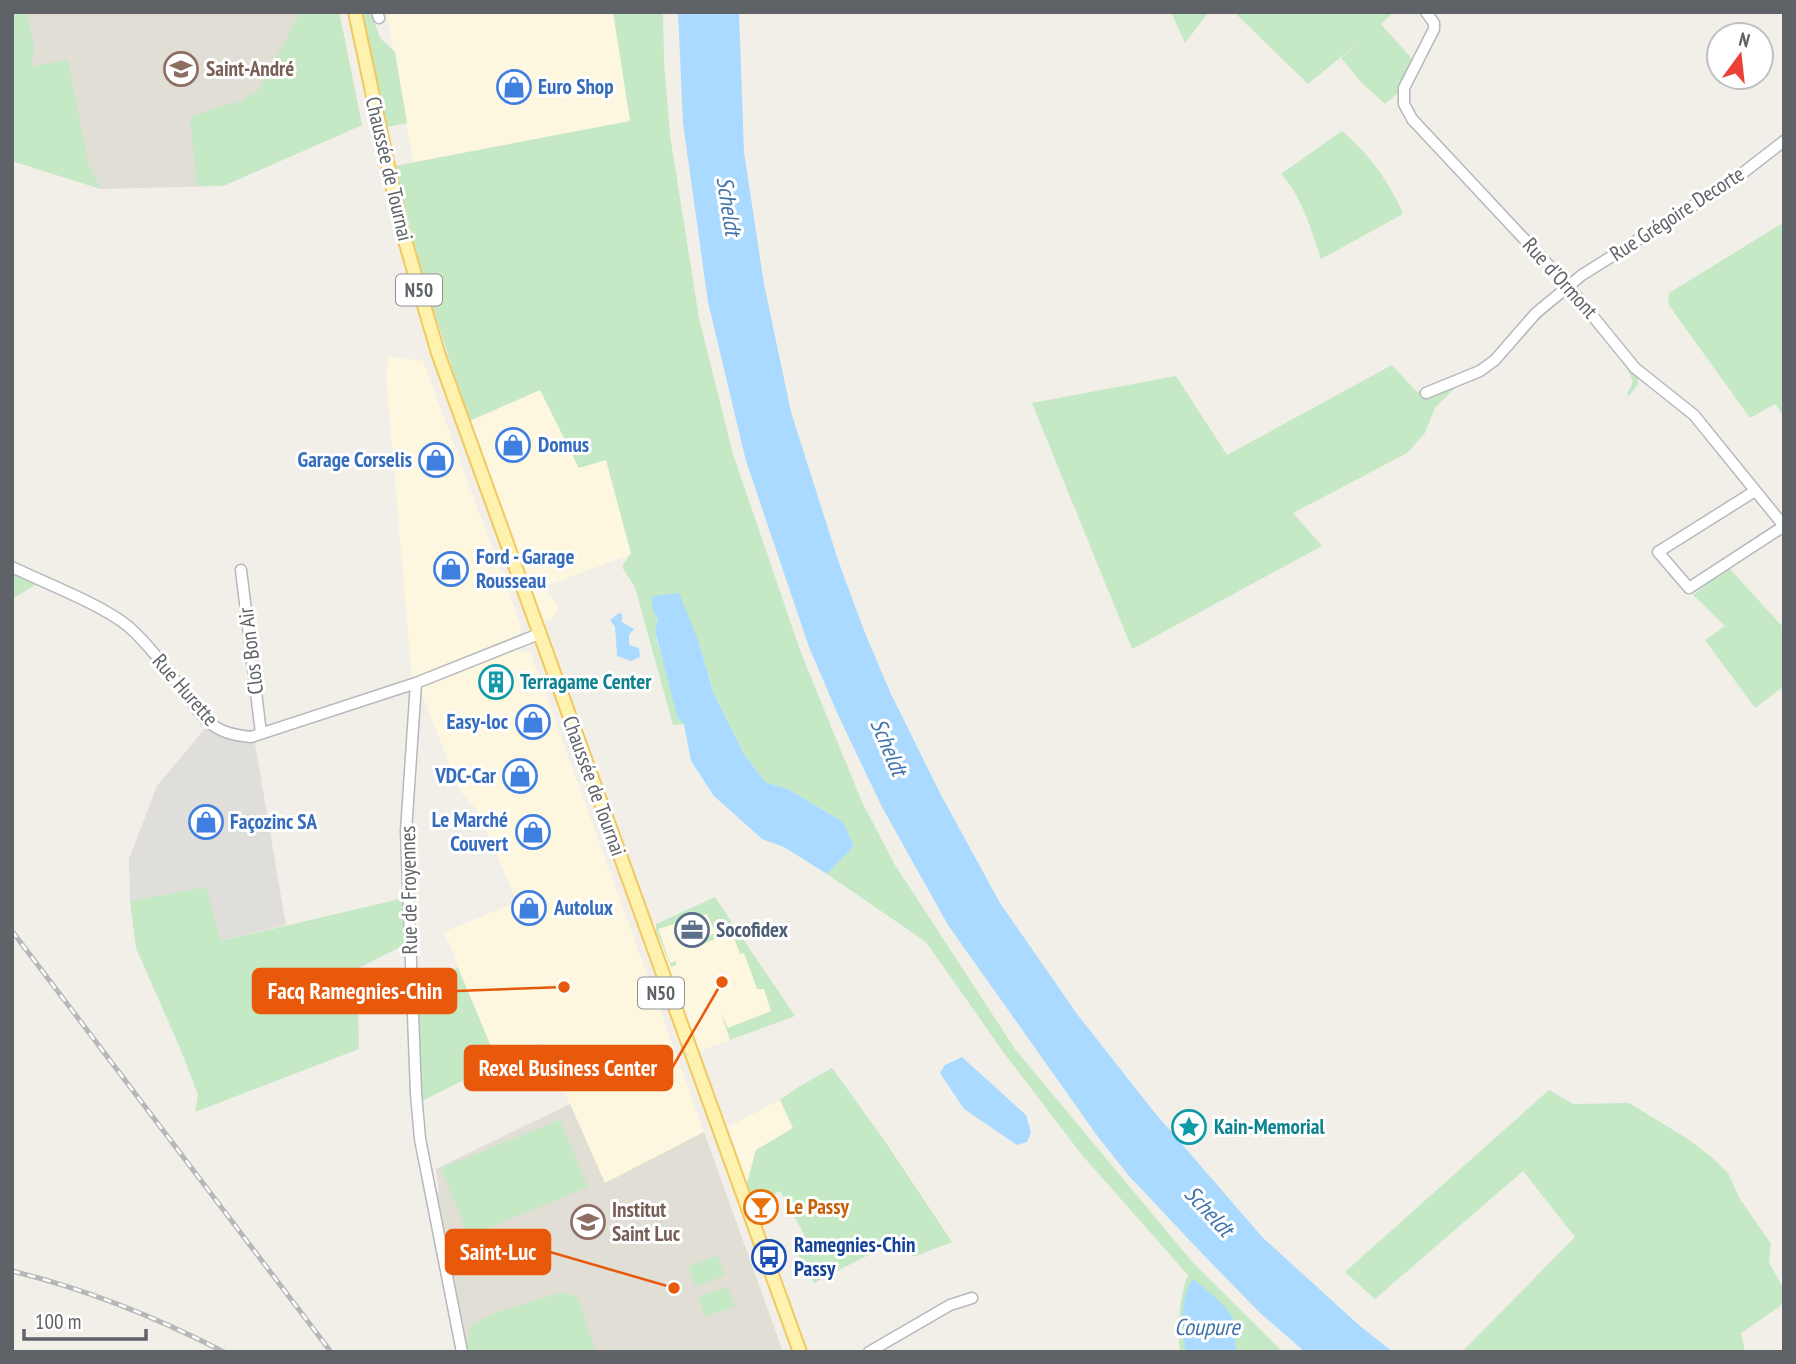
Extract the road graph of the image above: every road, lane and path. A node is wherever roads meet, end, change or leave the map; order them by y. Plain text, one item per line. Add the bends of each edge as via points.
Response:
1 (348, 12) edge
2 (355, 12) edge
3 (1426, 12) edge
4 (1784, 141) edge
5 (1569, 287) junction
6 (1426, 393) dead end
7 (1755, 491) junction
8 (1784, 526) edge
9 (12, 567) edge
10 (242, 570) dead end
11 (535, 636) junction
12 (416, 683) junction
13 (261, 733) junction
14 (972, 1298) dead end
15 (462, 1352) edge
16 (791, 1352) edge
17 (800, 1352) edge
18 (869, 1352) edge

1 - 11 main road, Chaussée de Tournai / N50 via 405,274
2 - 11 main road, Chaussée de Tournai / N50 via 417,284
3 - 5 street, Rue d'Ormont via 1434,29 1404,88 1407,111
4 - 5 street, Rue Grégoire Decorte via 1735,179
5 - 6 street, Rue Grégoire Decorte via 1536,313 1495,360
5 - 7 street, Rue d'Ormont via 1635,368 1694,415
7 - 8 street, Rue d'Ormont
7 - 8 street via 1658,552 1689,588
9 - 13 street, Rue Hurette via 127,625 218,730 233,736
10 - 13 street, Clos Bon Air
11 - 12 street
11 - 16 main road, Chaussée de Tournai / N50
11 - 17 main road, Chaussée de Tournai / N50
12 - 13 street, Rue Hurette
12 - 15 street, Rue de Froyennes via 406,831 415,1093
14 - 18 street via 950,1305

